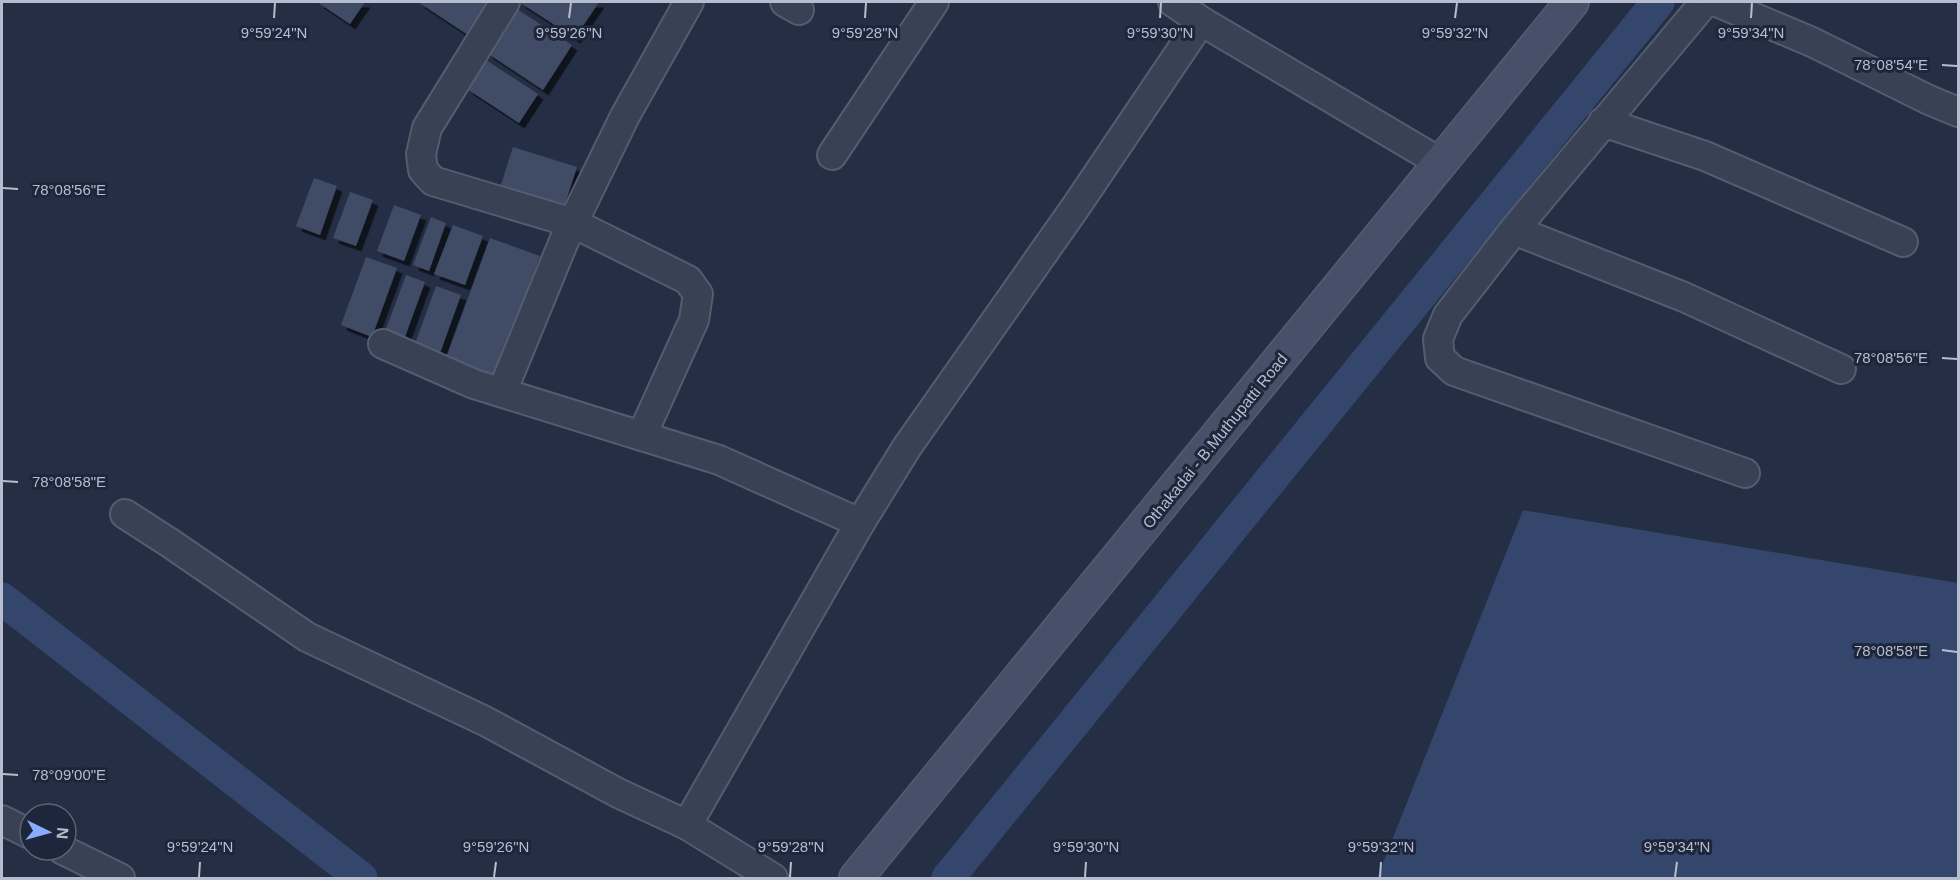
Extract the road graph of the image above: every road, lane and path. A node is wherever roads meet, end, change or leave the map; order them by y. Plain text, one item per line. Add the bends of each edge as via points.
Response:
1 (505, 2) edge
2 (689, 2) edge
3 (934, 2) edge
4 (1173, 2) edge
5 (1705, 2) edge
6 (1716, 2) edge
7 (1565, 3) edge
8 (1201, 21) junction
9 (1959, 112) edge
10 (1603, 122) junction
11 (832, 155) dead end
12 (1441, 163) junction
13 (573, 223) junction
14 (1514, 230) junction
15 (1903, 242) dead end
16 (383, 344) dead end
17 (1841, 369) dead end
18 (502, 392) junction
19 (642, 435) junction
20 (1745, 473) dead end
21 (125, 514) dead end
22 (860, 523) junction
23 (2, 820) edge
24 (687, 825) junction
25 (18, 828) edge
26 (78, 858) edge
27 (120, 879) edge
28 (773, 879) edge
29 (856, 879) edge

1 - 13 street via 427,128 421,154 423,170 433,182
2 - 13 street via 625,116
3 - 11 street
4 - 8 street
5 - 10 street
6 - 9 street via 1812,42
7 - 12 main road, Othakadai - B.Muthupatti Road
8 - 12 street
8 - 22 street via 907,447
10 - 14 street
10 - 15 street via 1705,156
12 - 29 main road, Othakadai - B.Muthupatti Road
13 - 18 street
13 - 19 street via 688,280 698,294 694,320
14 - 17 street via 1684,297
14 - 20 street via 1448,315 1438,339 1440,358 1454,371
16 - 18 street via 474,384
18 - 19 street
19 - 22 street via 718,460
21 - 24 street via 307,637 485,721 618,793
22 - 24 street
23 - 25 street
24 - 28 street
26 - 27 street

